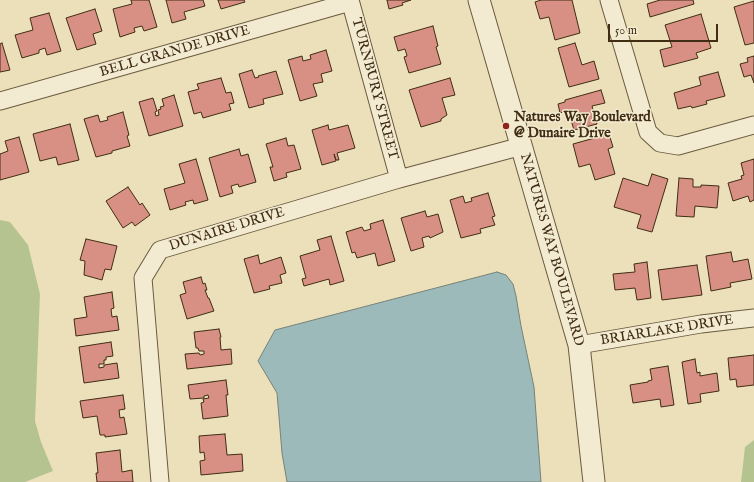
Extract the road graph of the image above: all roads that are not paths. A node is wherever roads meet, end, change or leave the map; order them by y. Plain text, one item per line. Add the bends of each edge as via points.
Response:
1 (479, 0) edge
2 (608, 0) edge
3 (350, 1) edge
4 (0, 101) edge
5 (754, 125) edge
6 (522, 146) junction
7 (399, 179) junction
8 (754, 318) edge
9 (579, 344) junction
10 (160, 482) edge
11 (594, 482) edge

1 - 6 street, NATURES WAY BOULEVARD
2 - 5 street via 648,132 660,143 678,146
3 - 4 street, BELL GRANDE DRIVE
3 - 7 street, TURNBURY STREET
6 - 7 street, DUNAIRE DRIVE
6 - 9 street, NATURES WAY BOULEVARD
7 - 10 street, DUNAIRE DRIVE via 160,250 142,278
8 - 9 street, BRIARLAKE DRIVE via 700,324
9 - 11 street, NATURES WAY BOULEVARD

